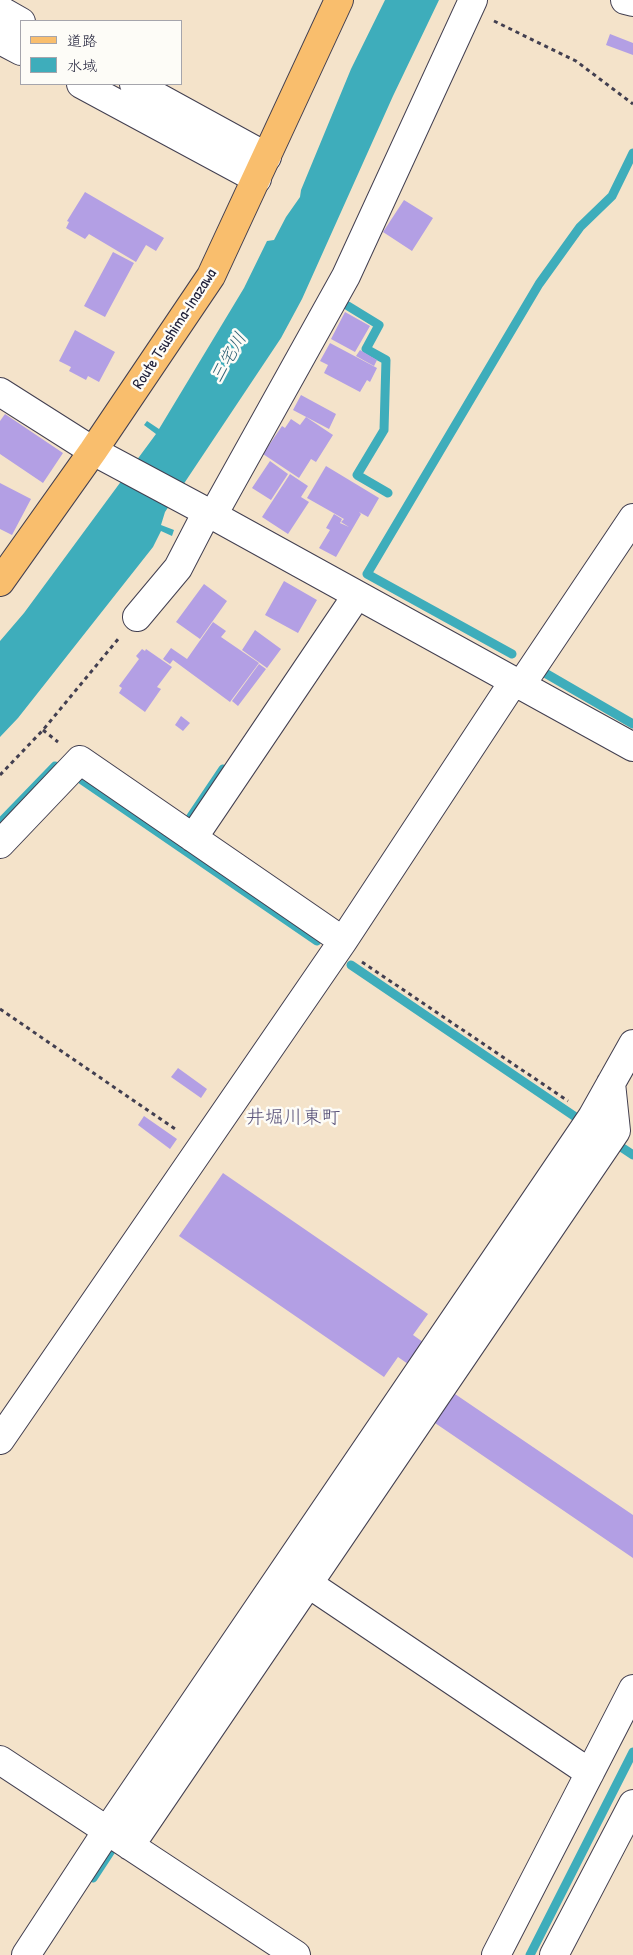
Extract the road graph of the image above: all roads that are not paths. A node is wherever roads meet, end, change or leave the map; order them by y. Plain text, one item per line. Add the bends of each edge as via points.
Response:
1 (338, 0) edge
2 (625, 0) edge
3 (464, 2) edge
4 (633, 2) edge
5 (0, 10) edge
6 (20, 21) edge
7 (0, 40) edge
8 (20, 50) edge
9 (83, 85) edge
10 (136, 85) edge
11 (262, 168) junction
12 (0, 392) edge
13 (93, 451) junction
14 (208, 512) junction
15 (633, 518) edge
16 (0, 582) edge
17 (358, 595) junction
18 (138, 617) road end
19 (518, 683) junction
20 (633, 747) edge
21 (193, 838) junction
22 (0, 844) edge
23 (341, 944) junction
24 (633, 1044) edge
25 (611, 1083) junction
26 (0, 1440) edge
27 (353, 1468) junction
28 (377, 1484) junction
29 (309, 1584) junction
30 (633, 1689) edge
31 (0, 1760) edge
32 (590, 1774) junction
33 (633, 1804) edge
34 (107, 1831) junction
35 (130, 1846) junction
36 (26, 1955) edge
37 (296, 1955) edge
38 (496, 1955) edge
39 (554, 1955) edge

1 - 11 main road, Route Tsushima-Inazawa
2 - 4 street
3 - 14 street via 346,276
5 - 6 street
7 - 8 street
9 - 11 street
10 - 11 street
11 - 13 main road, Route Tsushima-Inazawa via 211,276
12 - 13 street
13 - 14 street
13 - 16 main road, Route Tsushima-Inazawa
14 - 17 street
14 - 18 street via 178,568
15 - 19 street
17 - 19 street
17 - 21 street
19 - 20 street
19 - 23 street
21 - 22 street via 80,760
21 - 23 street
23 - 26 street
24 - 25 street
25 - 27 street via 592,1117
25 - 28 street via 616,1131
27 - 28 street
27 - 34 street
28 - 29 street
29 - 32 street
29 - 35 street
30 - 32 street
31 - 34 street
32 - 38 street
33 - 39 street
34 - 35 street
34 - 36 street
35 - 37 street

